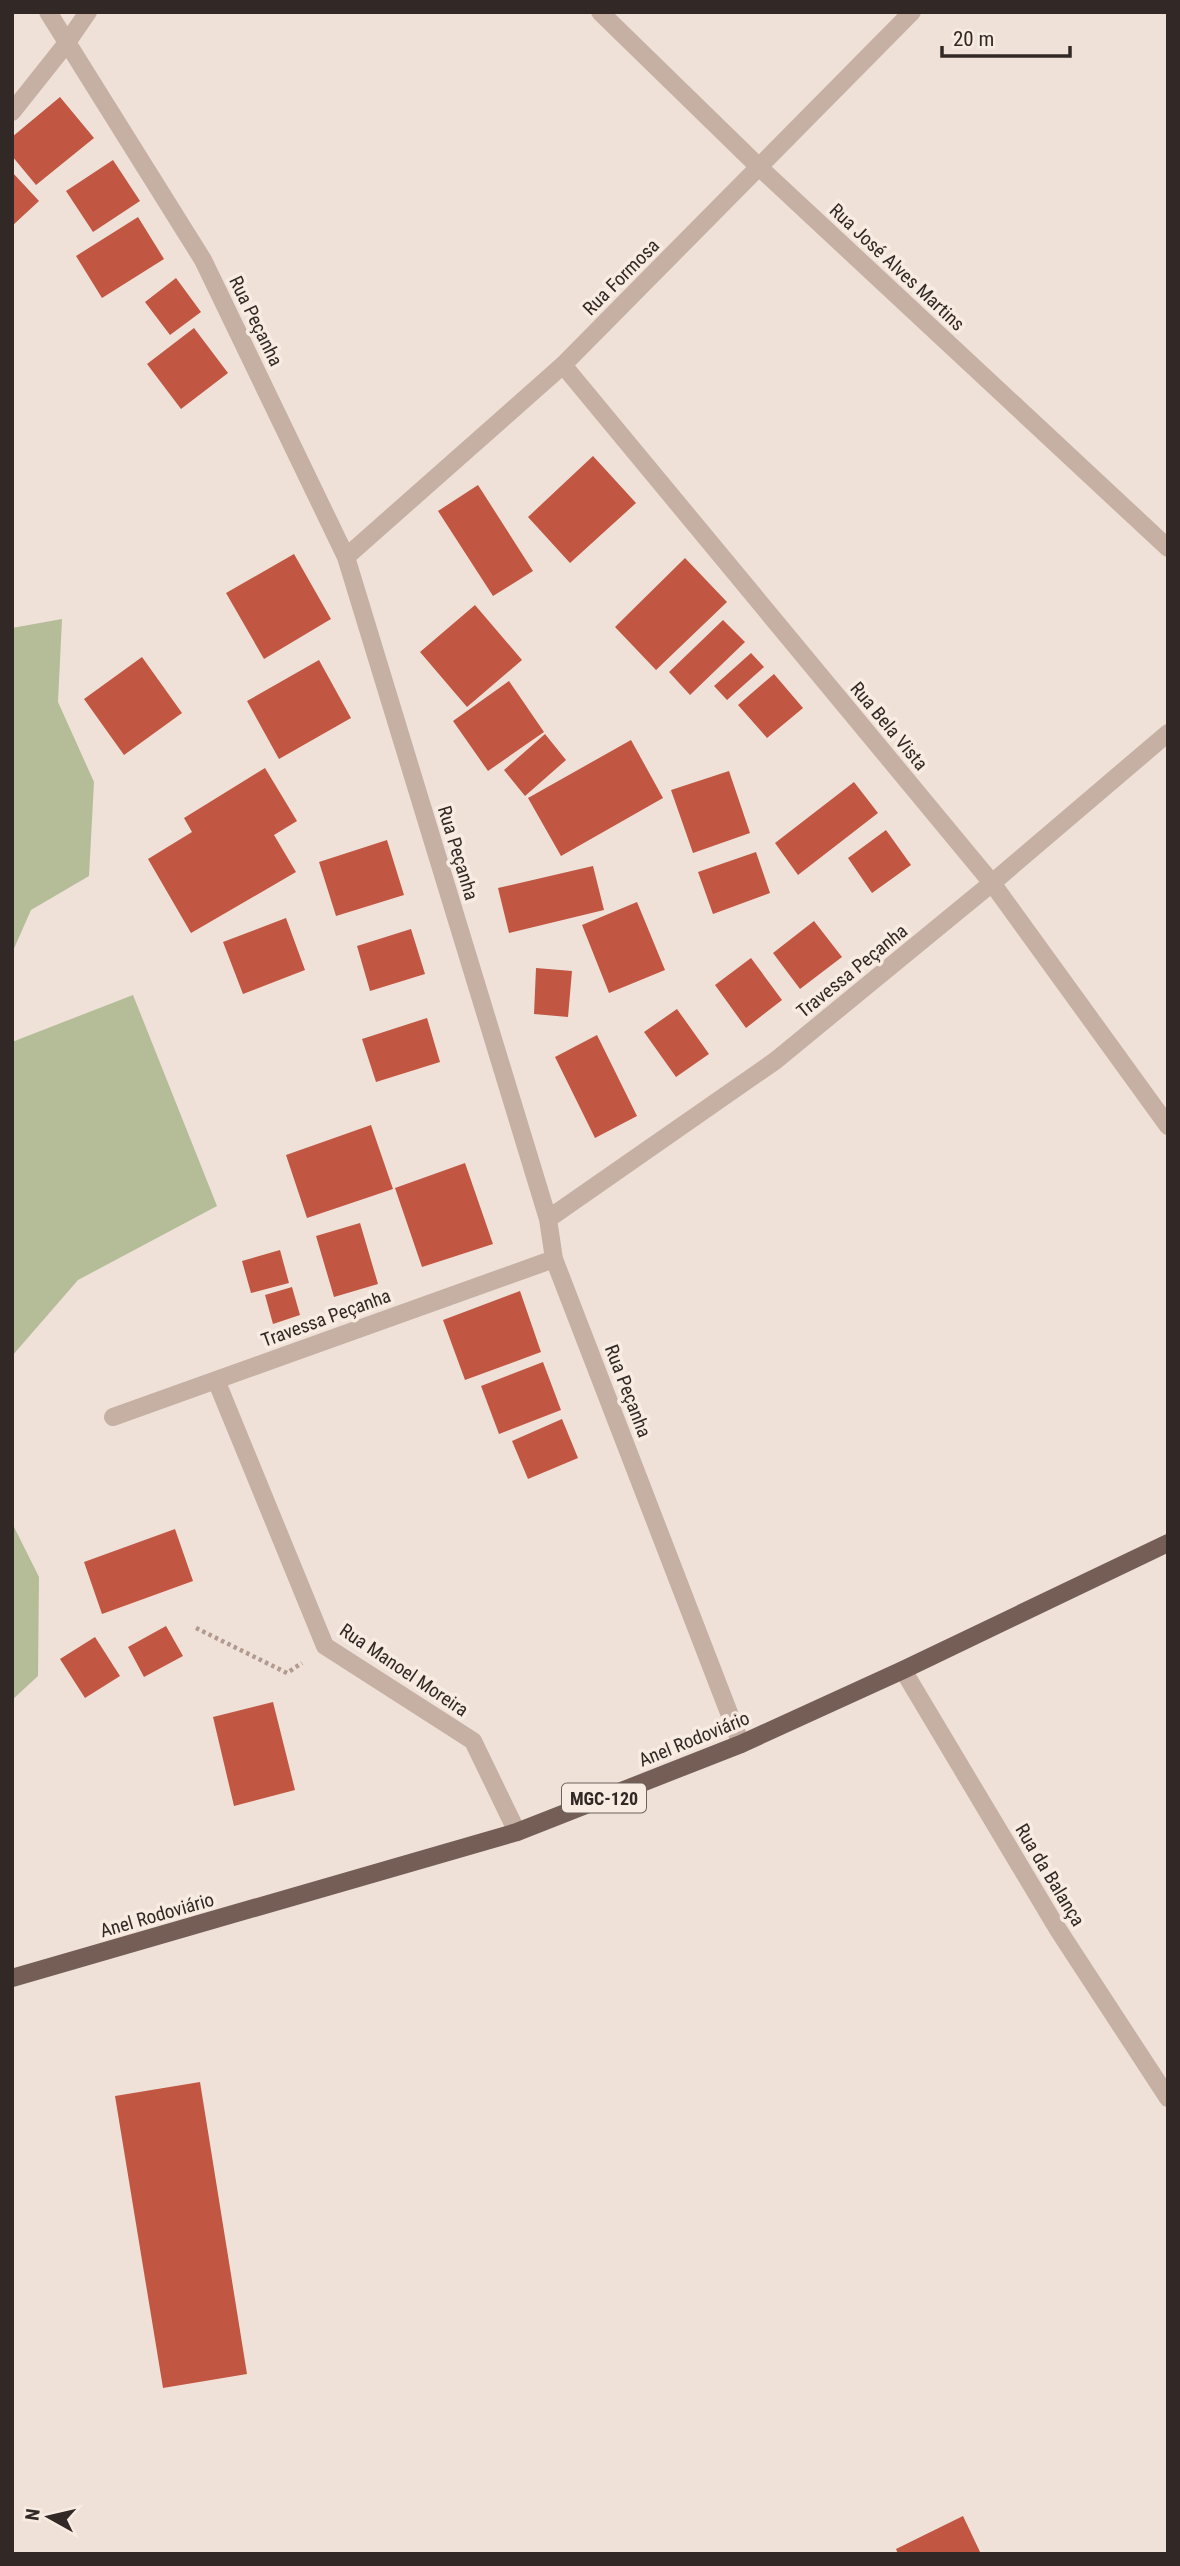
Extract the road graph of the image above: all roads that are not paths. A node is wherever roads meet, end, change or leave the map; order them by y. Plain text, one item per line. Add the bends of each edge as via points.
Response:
1 (48, 12) edge
2 (88, 12) edge
3 (600, 12) edge
4 (912, 12) edge
5 (66, 44) junction
6 (12, 112) edge
7 (759, 167) junction
8 (563, 365) junction
9 (1168, 548) edge
10 (346, 556) junction
11 (1168, 733) edge
12 (992, 883) junction
13 (1168, 1126) edge
14 (548, 1219) junction
15 (554, 1259) junction
16 (216, 1380) junction
17 (113, 1417) dead end
18 (1168, 1543) edge
19 (903, 1670) junction
20 (741, 1744) junction
21 (517, 1832) junction
22 (12, 1978) edge
23 (1168, 2098) edge

1 - 5 street, Rua Peçanha
2 - 5 street
3 - 7 street, Rua José Alves Martins
4 - 7 street, Rua Formosa
5 - 6 street
5 - 10 street, Rua Peçanha via 203,260
7 - 8 street, Rua Formosa
7 - 9 street, Rua José Alves Martins
8 - 10 street, Rua Formosa
8 - 12 street, Rua Bela Vista
10 - 14 street, Rua Peçanha
11 - 12 street, Travessa Peçanha
12 - 13 street, Rua Bela Vista
12 - 14 street, Travessa Peçanha via 775,1061
14 - 15 street, Rua Peçanha
15 - 16 street, Travessa Peçanha
15 - 20 street, Rua Peçanha
16 - 17 street, Travessa Peçanha
16 - 21 street, Rua Manoel Moreira via 326,1646 473,1741
18 - 19 main road, Anel Rodoviário / MGC-120
19 - 20 main road, Anel Rodoviário / MGC-120
19 - 23 street, Rua da Balança via 1057,1928
20 - 21 main road, Anel Rodoviário / MGC-120
21 - 22 main road, Anel Rodoviário / MGC-120

